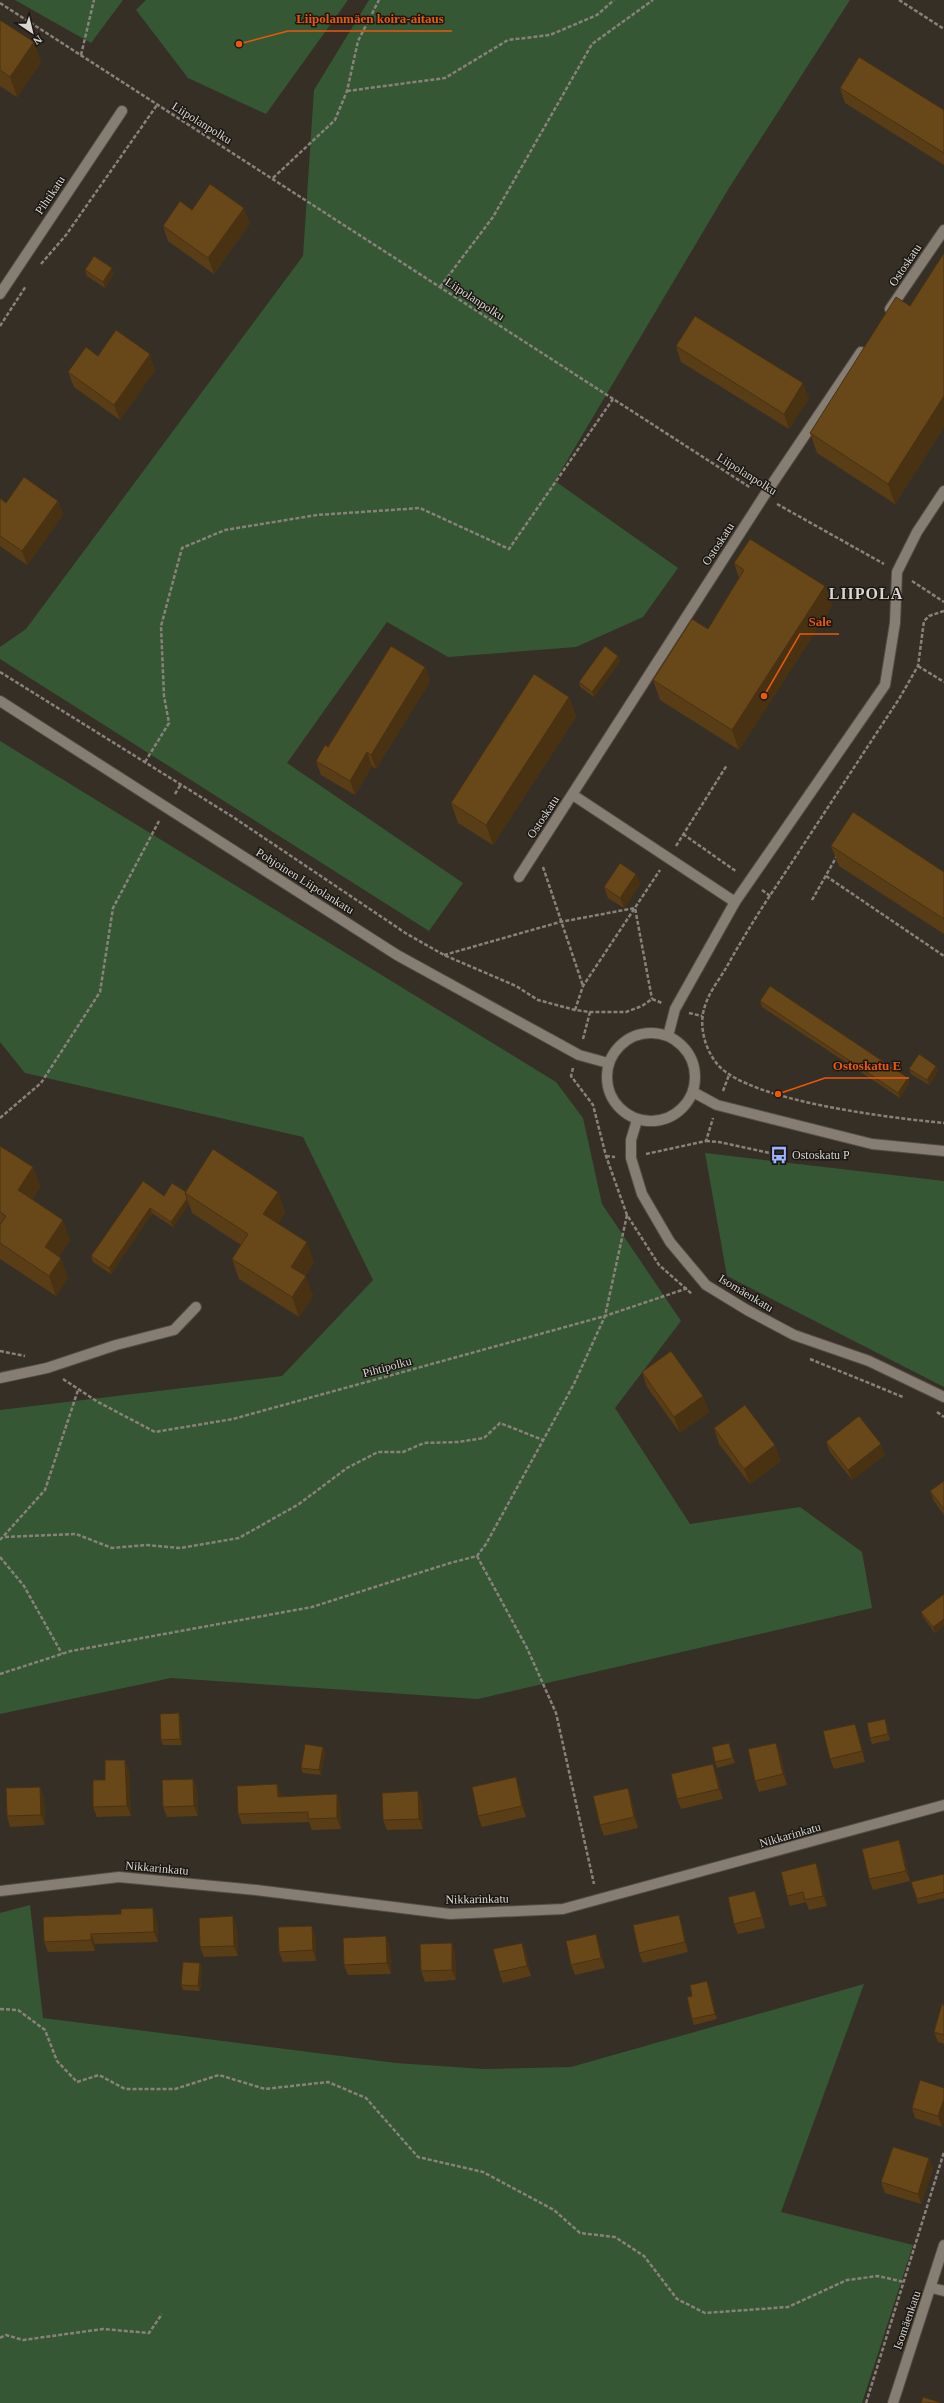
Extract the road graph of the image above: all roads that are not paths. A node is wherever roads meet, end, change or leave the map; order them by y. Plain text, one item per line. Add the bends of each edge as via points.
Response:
1 (122, 111) dead end
2 (944, 230) edge
3 (0, 294) edge
4 (883, 321) edge
5 (870, 340) edge
6 (944, 490) edge
7 (0, 701) edge
8 (573, 795) junction
9 (520, 877) dead end
10 (736, 902) junction
11 (668, 1036) junction
12 (608, 1063) junction
13 (693, 1092) junction
14 (637, 1120) junction
15 (944, 1151) edge
16 (196, 1308) dead end
17 (0, 1378) edge
18 (944, 1397) edge
19 (944, 1805) edge
20 (0, 1891) edge
21 (944, 2245) edge
22 (932, 2288) junction
23 (944, 2291) edge
24 (892, 2403) edge

1 - 3 street, Pihtikatu
2 - 4 street, Ostoskatu
5 - 8 street, Ostoskatu via 764,496
6 - 10 street via 917,532 897,572 895,623 885,685
7 - 12 street, Pohjoinen Liipolankatu via 397,955 578,1055
8 - 9 street, Ostoskatu
8 - 10 street
10 - 11 street via 675,1009
11 - 12 street via 652,1032 631,1037 618,1046
11 - 13 street via 681,1044 691,1056 696,1077
12 - 14 street via 606,1086 612,1100 619,1109
13 - 14 street via 681,1111 657,1122
13 - 15 street via 717,1105 872,1144
14 - 18 street, Isomäenkatu via 631,1140 632,1158 642,1194 670,1242 706,1284 794,1335 869,1362
16 - 17 street via 174,1330 116,1345 47,1368
19 - 20 street, Nikkarinkatu via 563,1909 450,1914 256,1890 119,1877
21 - 22 street, Isomäenkatu
22 - 23 street
22 - 24 street, Isomäenkatu

